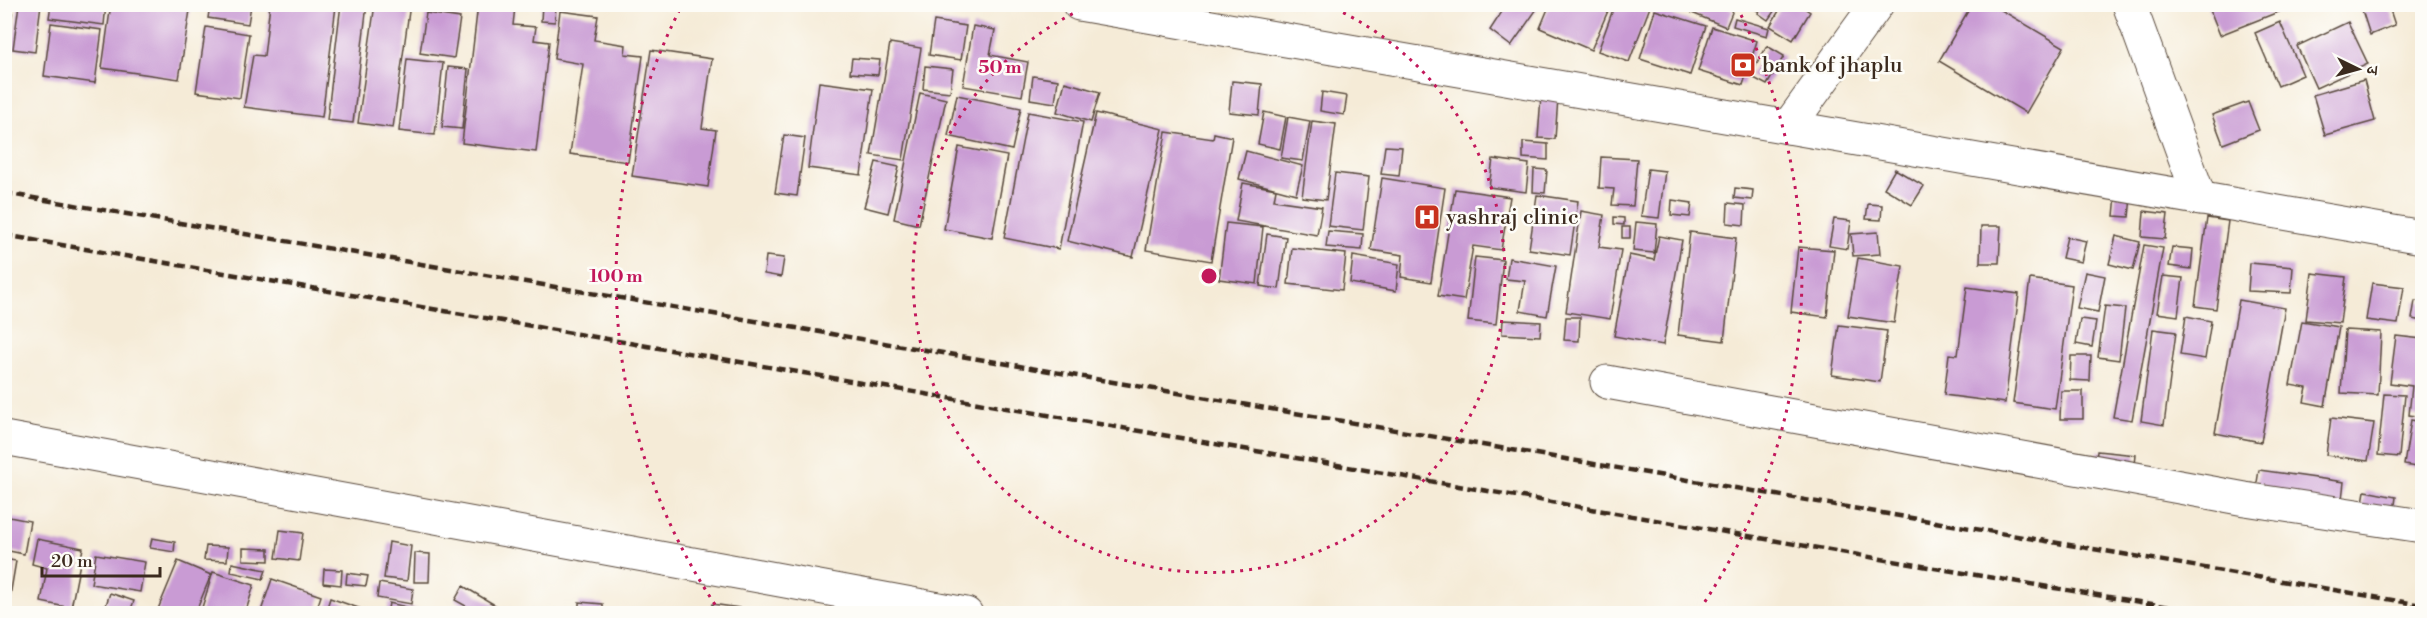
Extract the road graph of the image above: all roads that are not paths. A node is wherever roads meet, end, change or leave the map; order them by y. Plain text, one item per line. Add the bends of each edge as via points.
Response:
1 (1078, 4) edge
2 (1877, 4) edge
3 (2129, 4) edge
4 (1149, 10) edge
5 (1788, 127) junction
6 (2200, 199) junction
7 (2422, 237) edge
8 (1607, 382) dead end
9 (4, 438) edge
10 (2422, 526) edge
11 (931, 610) edge
12 (966, 614) edge

1 - 4 street
2 - 5 street
3 - 6 street
4 - 5 street
5 - 6 street
6 - 7 street
8 - 10 street via 2245,499
9 - 11 street
11 - 12 street

